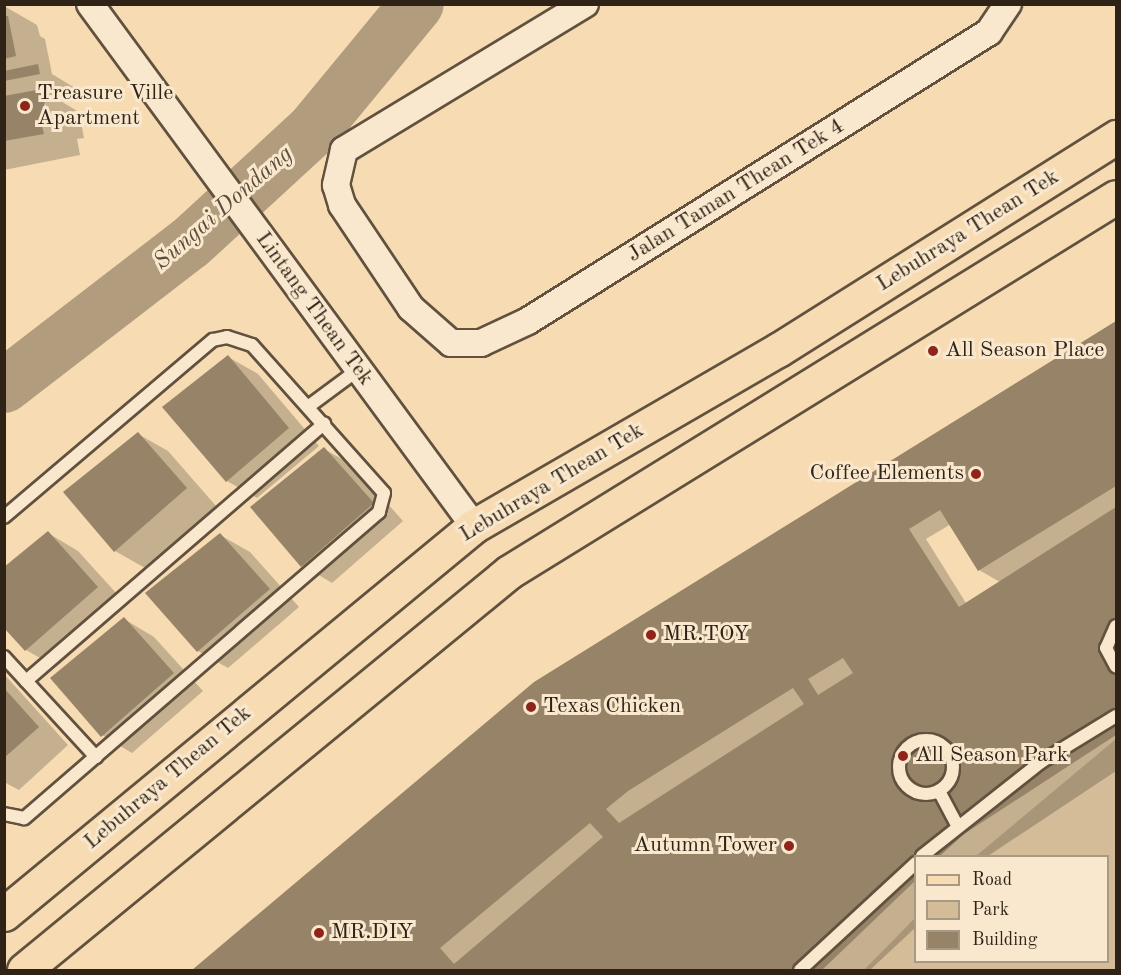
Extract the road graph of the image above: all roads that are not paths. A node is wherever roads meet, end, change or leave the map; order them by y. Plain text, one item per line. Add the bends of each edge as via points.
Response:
1 (90, 4) edge
2 (585, 4) edge
3 (1008, 8) edge
4 (1116, 137) edge
5 (1116, 197) edge
6 (359, 369) junction
7 (309, 406) junction
8 (324, 424) junction
9 (4, 517) edge
10 (474, 526) junction
11 (1116, 626) edge
12 (4, 657) edge
13 (1116, 667) edge
14 (26, 681) junction
15 (1116, 716) edge
16 (96, 757) junction
17 (939, 791) junction
18 (4, 814) edge
19 (958, 826) junction
20 (923, 855) edge
21 (914, 863) edge
22 (4, 914) edge
23 (24, 970) edge
24 (800, 970) edge

1 - 6 street, Lintang Thean Tek
2 - 3 street, Jalan Taman Thean Tek 4 via 344,150 336,185 342,205 411,308 451,343 482,343 528,321 989,32
4 - 10 main road, Lebuhraya Thean Tek via 778,351
5 - 23 main road via 509,572
6 - 7 lane
6 - 10 street, Lintang Thean Tek
7 - 8 lane
7 - 9 lane via 252,345 239,338 213,340
8 - 14 lane
8 - 16 lane via 384,493 379,512
10 - 22 main road, Lebuhraya Thean Tek
11 - 13 lane via 1106,648
12 - 14 lane
14 - 16 lane
15 - 19 lane via 1041,762
16 - 18 lane via 24,818
17 - 17 lane via 922,794 901,777 900,759 911,745 928,740 950,753 953,770
17 - 19 lane
19 - 20 lane
21 - 24 lane

